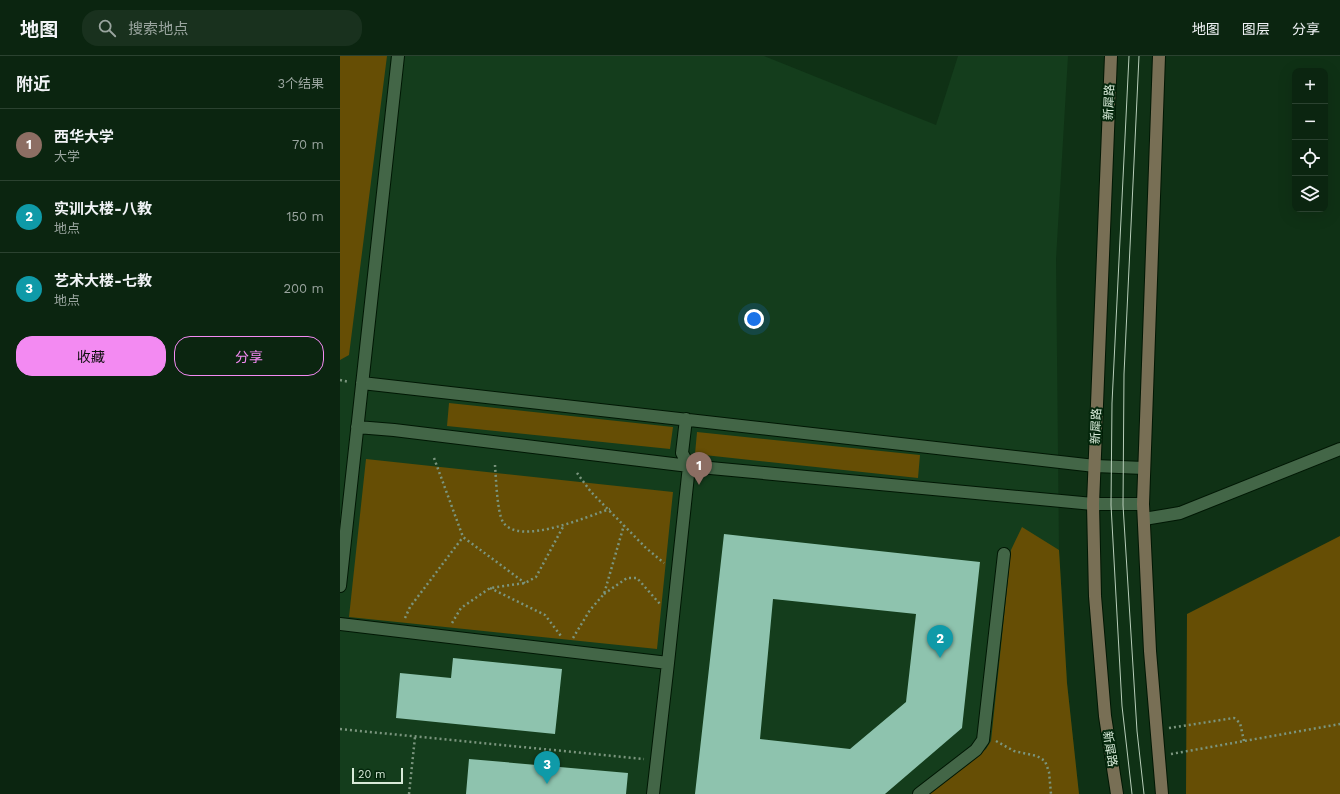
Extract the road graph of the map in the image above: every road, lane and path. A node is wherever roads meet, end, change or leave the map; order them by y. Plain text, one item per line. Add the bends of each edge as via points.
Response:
1 (398, 56) edge
2 (1111, 56) edge
3 (1159, 56) edge
4 (362, 383) junction
5 (686, 419) junction
6 (357, 427) junction
7 (1340, 449) edge
8 (434, 458) dead end
9 (495, 465) dead end
10 (689, 466) junction
11 (1095, 466) junction
12 (1144, 468) junction
13 (577, 473) dead end
14 (1093, 504) junction
15 (1143, 504) junction
16 (610, 509) junction
17 (1144, 519) junction
18 (564, 525) junction
19 (624, 525) junction
20 (463, 537) junction
21 (1004, 554) dead end
22 (678, 571) junction
23 (525, 583) junction
24 (340, 586) edge
25 (490, 588) junction
26 (604, 594) junction
27 (673, 610) junction
28 (340, 624) edge
29 (400, 631) junction
30 (443, 636) junction
31 (568, 648) junction
32 (668, 663) junction
33 (1340, 724) edge
34 (340, 729) edge
35 (1157, 730) junction
36 (984, 733) junction
37 (415, 737) junction
38 (1244, 741) junction
39 (1159, 756) junction
40 (657, 760) junction
41 (410, 794) edge
42 (653, 794) edge
43 (919, 794) edge
44 (1051, 794) edge
45 (1117, 794) edge
46 (1162, 794) edge

1 - 4 street
2 - 11 main road, 新犀路
3 - 12 main road
4 - 5 street
4 - 6 street
5 - 10 street via 682,454
5 - 11 street
6 - 10 street
6 - 24 street
7 - 17 street via 1180,512
8 - 20 path
9 - 18 path via 503,522 512,530 528,532
10 - 14 street
10 - 22 street
11 - 12 street
11 - 14 main road, 新犀路
12 - 15 main road
13 - 16 path via 591,492
14 - 15 street
14 - 45 main road, 新犀路 via 1095,596 1105,716
15 - 17 main road
16 - 18 path
16 - 19 path
17 - 35 main road via 1150,651
18 - 23 path via 536,577
19 - 22 path via 646,548 670,568
19 - 26 path
20 - 23 path
20 - 29 path via 410,607
21 - 36 street
22 - 27 street
23 - 25 path
25 - 30 path via 461,608
25 - 31 path via 545,615
26 - 27 path via 627,578 637,578 658,603
26 - 31 path via 590,610
27 - 32 street
28 - 29 street
29 - 30 street
30 - 31 street
31 - 32 street
32 - 40 street
33 - 38 path
34 - 37 path
35 - 38 path via 1234,718 1240,723
35 - 39 main road
36 - 43 street via 983,740 976,750
36 - 44 path via 1014,751 1037,756 1045,761
37 - 40 path
37 - 41 path
38 - 39 path
39 - 46 main road
40 - 42 street

